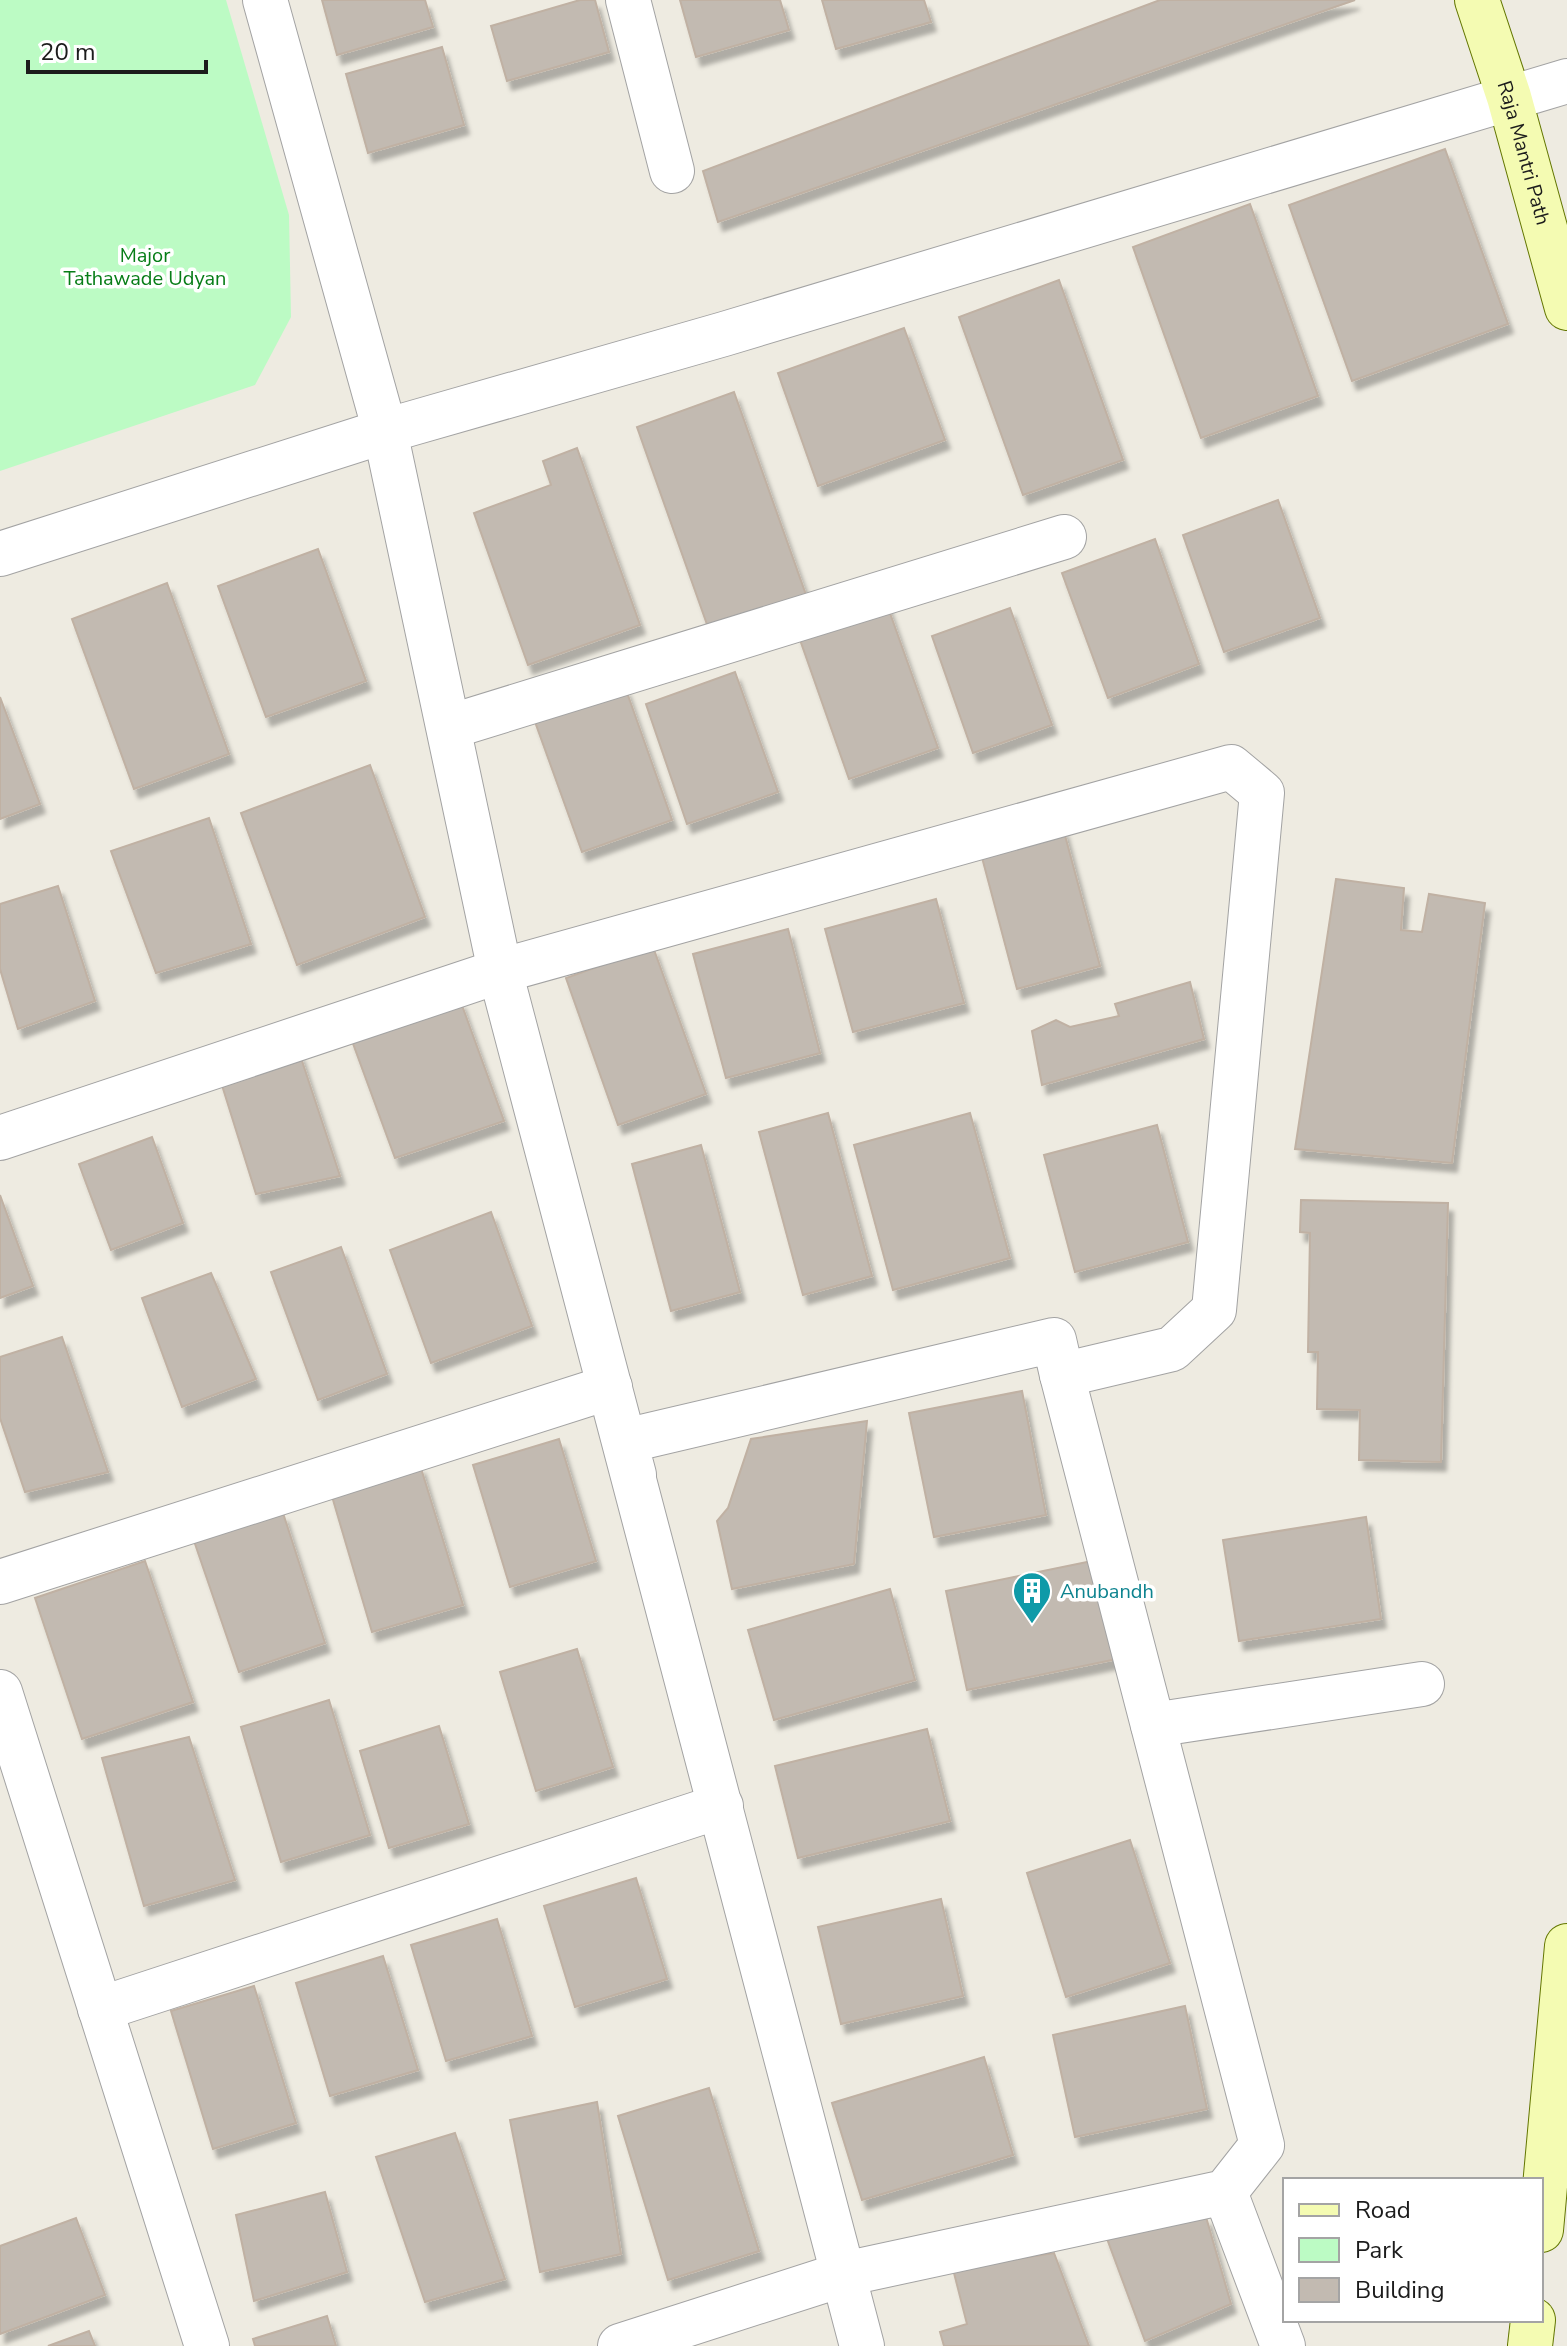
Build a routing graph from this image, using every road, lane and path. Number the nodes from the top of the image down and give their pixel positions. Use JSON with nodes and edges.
{"nodes":[{"id":1,"x":265,"y":0,"type":"edge"},
{"id":2,"x":628,"y":0,"type":"edge"},
{"id":3,"x":1477,"y":0,"type":"edge"},
{"id":4,"x":1567,"y":81,"type":"edge"},
{"id":5,"x":1509,"y":97,"type":"junction"},
{"id":6,"x":672,"y":171,"type":"dead end"},
{"id":7,"x":1567,"y":308,"type":"edge"},
{"id":8,"x":385,"y":431,"type":"junction"},
{"id":9,"x":1064,"y":537,"type":"dead end"},
{"id":10,"x":0,"y":554,"type":"edge"},
{"id":11,"x":449,"y":727,"type":"junction"},
{"id":12,"x":500,"y":971,"type":"junction"},
{"id":13,"x":0,"y":1138,"type":"edge"},
{"id":14,"x":1062,"y":1375,"type":"junction"},
{"id":15,"x":610,"y":1387,"type":"junction"},
{"id":16,"x":634,"y":1475,"type":"junction"},
{"id":17,"x":0,"y":1582,"type":"edge"},
{"id":18,"x":1422,"y":1684,"type":"dead end"},
{"id":19,"x":0,"y":1692,"type":"edge"},
{"id":20,"x":1153,"y":1725,"type":"junction"},
{"id":21,"x":721,"y":1806,"type":"junction"},
{"id":22,"x":1567,"y":1946,"type":"edge"},
{"id":23,"x":100,"y":2009,"type":"junction"},
{"id":24,"x":1225,"y":2192,"type":"junction"},
{"id":25,"x":1543,"y":2208,"type":"edge"},
{"id":26,"x":844,"y":2274,"type":"junction"},
{"id":27,"x":1533,"y":2322,"type":"edge"},
{"id":28,"x":207,"y":2346,"type":"edge"},
{"id":29,"x":620,"y":2346,"type":"edge"},
{"id":30,"x":862,"y":2346,"type":"edge"},
{"id":31,"x":1283,"y":2346,"type":"edge"},
{"id":32,"x":1530,"y":2346,"type":"edge"}],
"edges":[{"from":1,"to":8,"type":"street"},
{"from":2,"to":6,"type":"street"},
{"from":3,"to":5,"type":"main road","name":"Raja Mantri Path"},
{"from":4,"to":5,"type":"street"},
{"from":5,"to":7,"type":"main road","name":"Raja Mantri Path"},
{"from":5,"to":8,"type":"street"},
{"from":8,"to":10,"type":"street"},
{"from":8,"to":11,"type":"street"},
{"from":9,"to":11,"type":"street"},
{"from":11,"to":12,"type":"street"},
{"from":12,"to":13,"type":"street"},
{"from":12,"to":14,"type":"street"},
{"from":12,"to":15,"type":"street"},
{"from":14,"to":16,"type":"street"},
{"from":14,"to":20,"type":"street"},
{"from":15,"to":16,"type":"street"},
{"from":15,"to":17,"type":"street"},
{"from":16,"to":21,"type":"street"},
{"from":18,"to":20,"type":"street"},
{"from":19,"to":23,"type":"street"},
{"from":20,"to":24,"type":"street"},
{"from":21,"to":23,"type":"street"},
{"from":21,"to":26,"type":"street"},
{"from":22,"to":25,"type":"main road"},
{"from":23,"to":28,"type":"street"},
{"from":24,"to":26,"type":"street"},
{"from":24,"to":31,"type":"street"},
{"from":26,"to":29,"type":"street"},
{"from":26,"to":30,"type":"street"},
{"from":27,"to":32,"type":"main road"}]}
